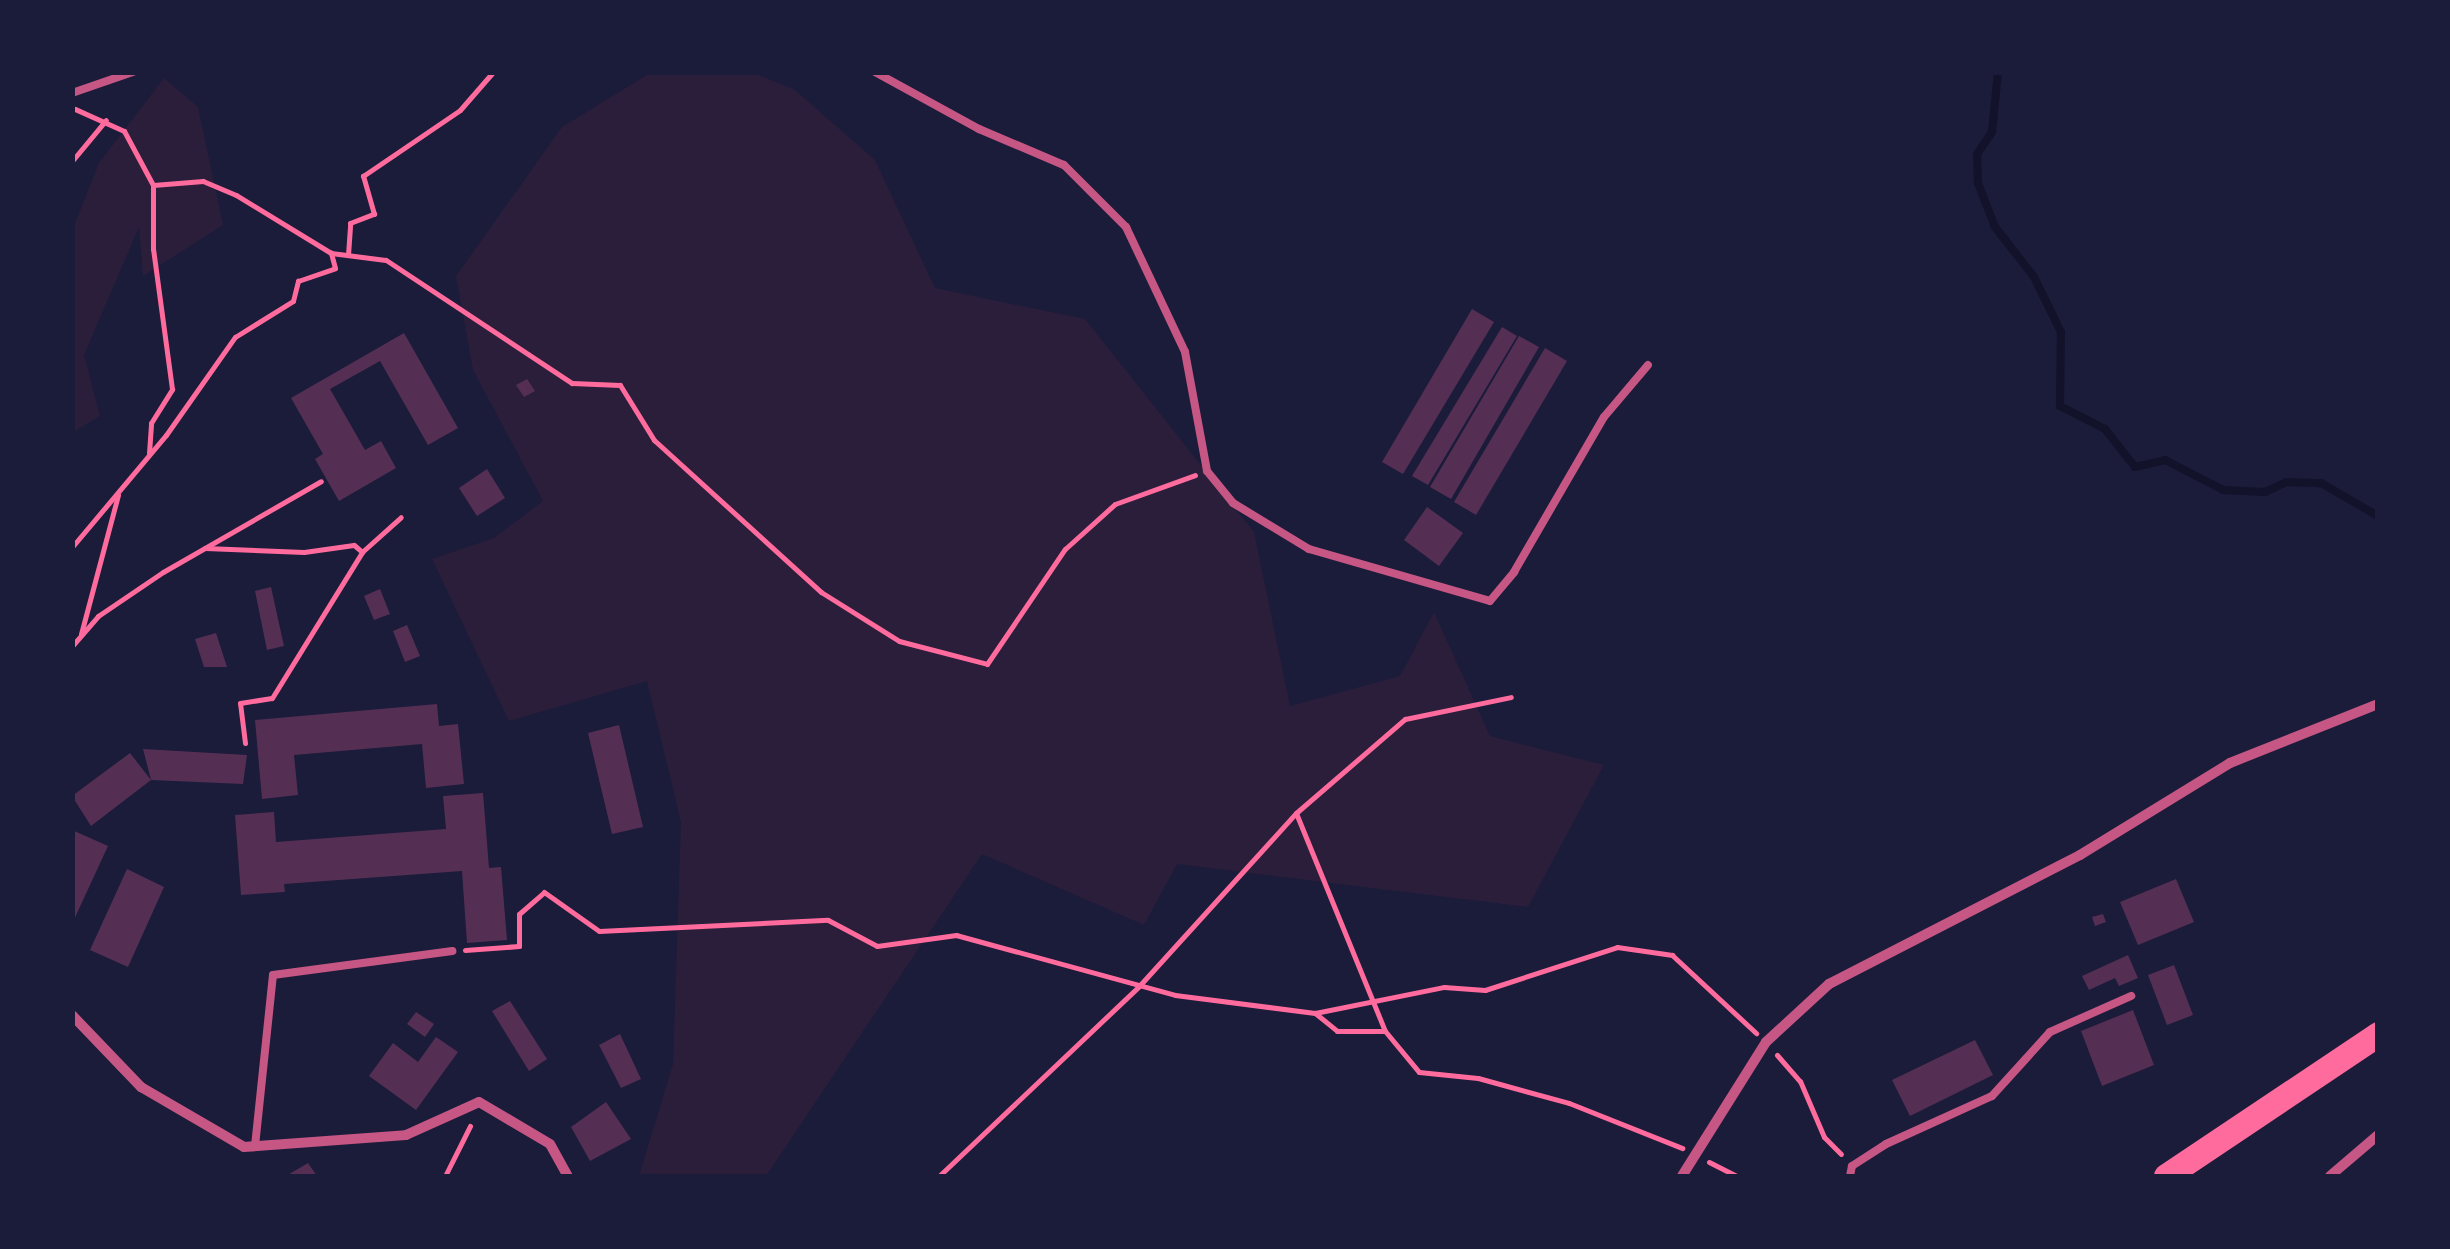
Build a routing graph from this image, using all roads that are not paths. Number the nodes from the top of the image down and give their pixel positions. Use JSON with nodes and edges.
{"nodes":[{"id":1,"x":133,"y":72,"type":"edge"},
{"id":2,"x":875,"y":72,"type":"edge"},
{"id":3,"x":72,"y":93,"type":"edge"},
{"id":4,"x":1648,"y":365,"type":"dead end"},
{"id":5,"x":2378,"y":704,"type":"edge"},
{"id":6,"x":452,"y":952,"type":"road end"},
{"id":7,"x":2131,"y":996,"type":"dead end"},
{"id":8,"x":72,"y":1015,"type":"edge"},
{"id":9,"x":2378,"y":1034,"type":"edge"},
{"id":10,"x":2378,"y":1135,"type":"edge"},
{"id":11,"x":255,"y":1146,"type":"junction"},
{"id":12,"x":568,"y":1176,"type":"edge"},
{"id":13,"x":1682,"y":1176,"type":"edge"},
{"id":14,"x":1850,"y":1176,"type":"edge"},
{"id":15,"x":2166,"y":1176,"type":"edge"},
{"id":16,"x":2330,"y":1176,"type":"edge"}],
"edges":[{"from":1,"to":3,"type":"lane"},
{"from":2,"to":4,"type":"lane"},
{"from":5,"to":13,"type":"street"},
{"from":6,"to":11,"type":"lane"},
{"from":7,"to":14,"type":"lane"},
{"from":8,"to":11,"type":"street"},
{"from":9,"to":15,"type":"main road"},
{"from":10,"to":16,"type":"street"},
{"from":11,"to":12,"type":"street"}]}
